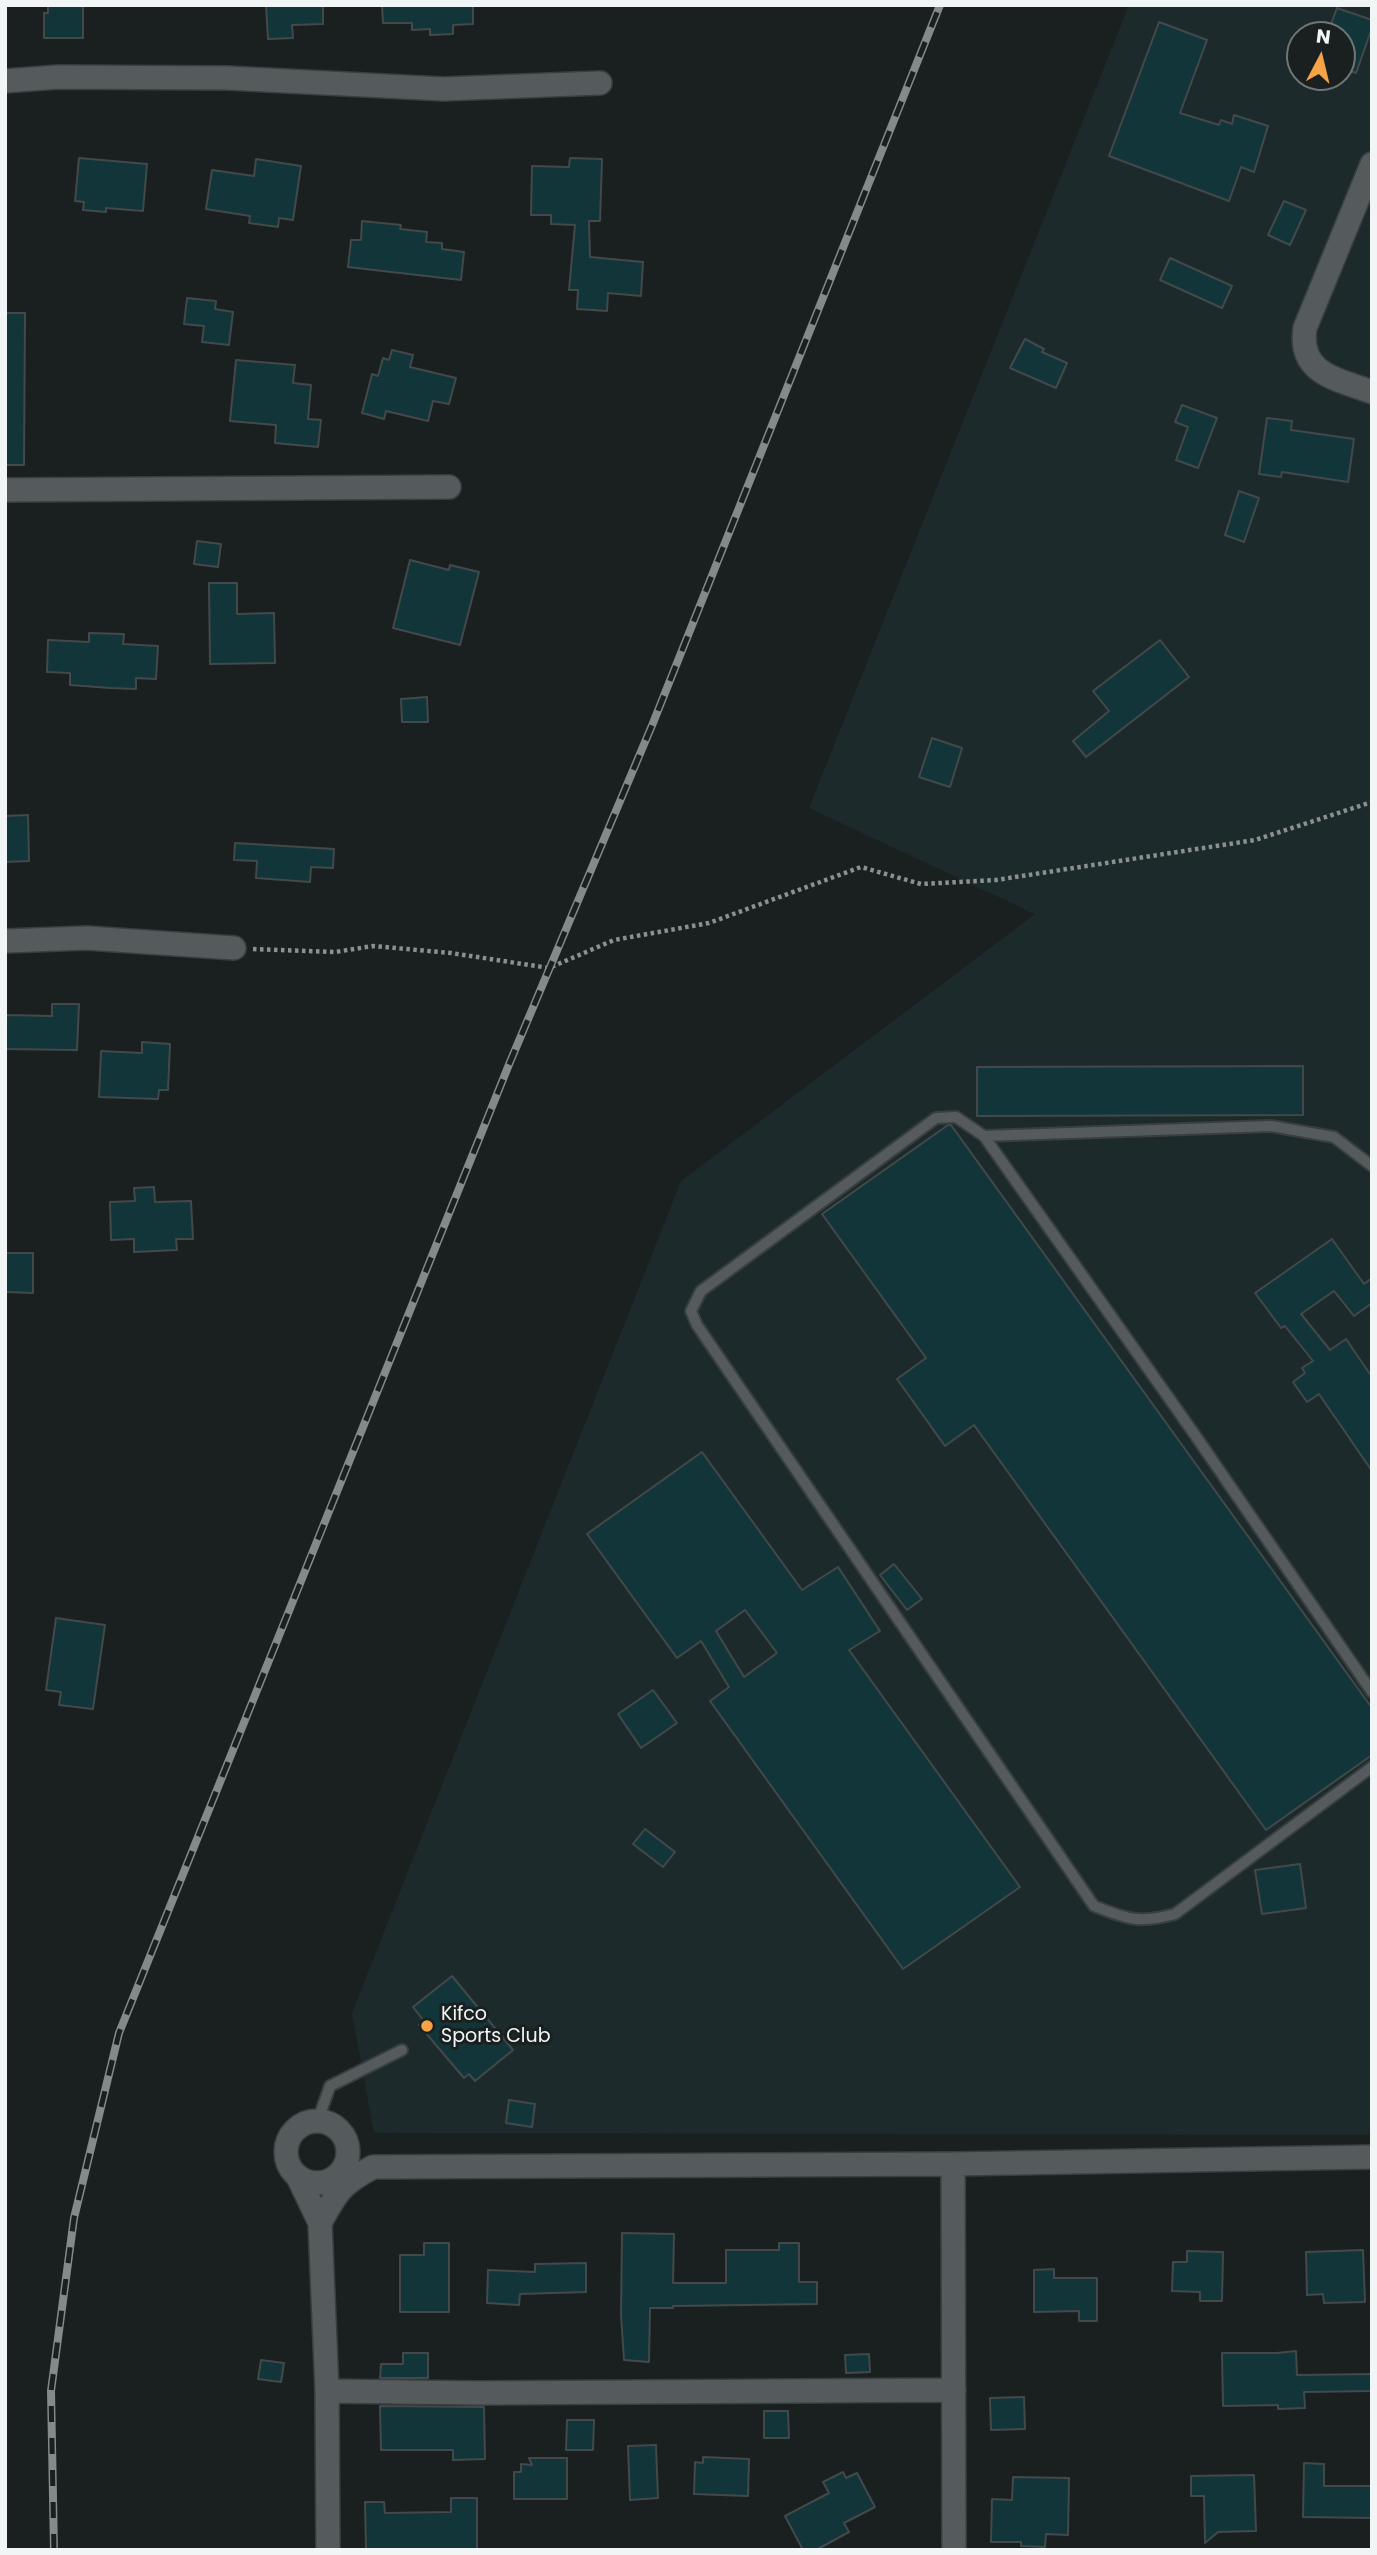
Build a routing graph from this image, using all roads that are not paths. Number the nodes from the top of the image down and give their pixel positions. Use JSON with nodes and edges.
{"nodes":[{"id":1,"x":5,"y":81,"type":"edge"},
{"id":2,"x":600,"y":83,"type":"dead end"},
{"id":3,"x":1372,"y":164,"type":"edge"},
{"id":4,"x":1372,"y":392,"type":"edge"},
{"id":5,"x":449,"y":487,"type":"dead end"},
{"id":6,"x":5,"y":490,"type":"edge"},
{"id":7,"x":5,"y":941,"type":"edge"},
{"id":8,"x":234,"y":948,"type":"road end"},
{"id":9,"x":984,"y":1136,"type":"junction"},
{"id":10,"x":1372,"y":1166,"type":"edge"},
{"id":11,"x":1372,"y":1692,"type":"edge"},
{"id":12,"x":1372,"y":1767,"type":"edge"},
{"id":13,"x":402,"y":2050,"type":"dead end"},
{"id":14,"x":318,"y":2120,"type":"junction"},
{"id":15,"x":346,"y":2153,"type":"junction"},
{"id":16,"x":1372,"y":2157,"type":"edge"},
{"id":17,"x":953,"y":2164,"type":"junction"},
{"id":18,"x":373,"y":2167,"type":"junction"},
{"id":19,"x":298,"y":2177,"type":"junction"},
{"id":20,"x":334,"y":2199,"type":"junction"},
{"id":21,"x":320,"y":2223,"type":"junction"},
{"id":22,"x":954,"y":2390,"type":"junction"},
{"id":23,"x":327,"y":2392,"type":"junction"},
{"id":24,"x":328,"y":2550,"type":"edge"},
{"id":25,"x":954,"y":2550,"type":"edge"}],
"edges":[{"from":1,"to":2,"type":"street"},
{"from":3,"to":4,"type":"street"},
{"from":5,"to":6,"type":"street"},
{"from":7,"to":8,"type":"street"},
{"from":9,"to":10,"type":"lane"},
{"from":9,"to":11,"type":"lane"},
{"from":9,"to":12,"type":"lane"},
{"from":13,"to":14,"type":"lane"},
{"from":14,"to":15,"type":"street"},
{"from":14,"to":19,"type":"street"},
{"from":15,"to":18,"type":"street"},
{"from":15,"to":19,"type":"street"},
{"from":15,"to":20,"type":"street"},
{"from":16,"to":17,"type":"street"},
{"from":17,"to":18,"type":"street"},
{"from":17,"to":22,"type":"street"},
{"from":18,"to":20,"type":"street"},
{"from":19,"to":21,"type":"street"},
{"from":20,"to":21,"type":"street"},
{"from":21,"to":23,"type":"street"},
{"from":22,"to":23,"type":"street"},
{"from":22,"to":25,"type":"street"},
{"from":23,"to":24,"type":"street"}]}
